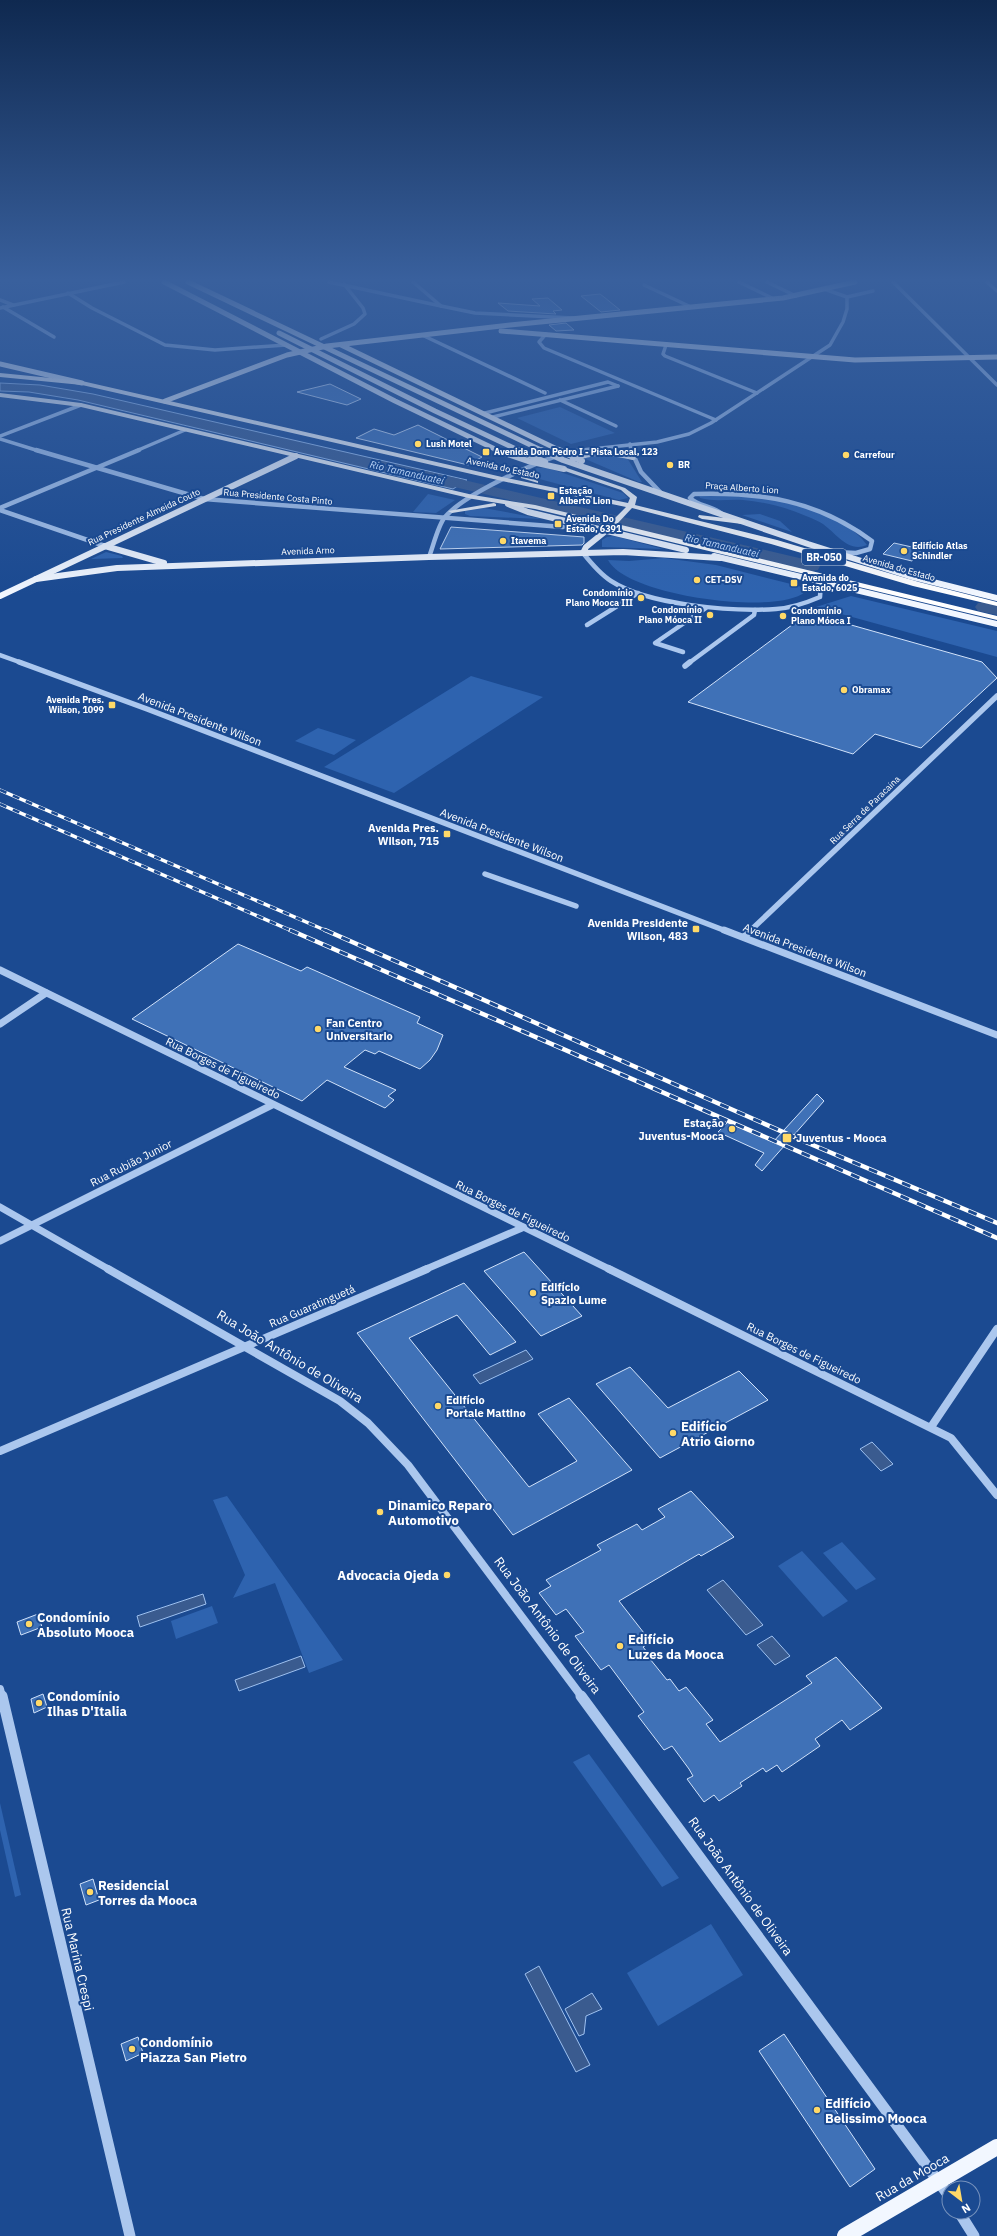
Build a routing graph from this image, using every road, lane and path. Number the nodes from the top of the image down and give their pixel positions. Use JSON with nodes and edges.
{"nodes":[{"id":1,"x":97,"y":386,"type":"edge"},
{"id":2,"x":205,"y":386,"type":"edge"},
{"id":3,"x":365,"y":386,"type":"edge"},
{"id":4,"x":385,"y":386,"type":"edge"},
{"id":5,"x":410,"y":386,"type":"edge"},
{"id":6,"x":430,"y":386,"type":"edge"},
{"id":7,"x":531,"y":386,"type":"edge"},
{"id":8,"x":591,"y":386,"type":"edge"},
{"id":9,"x":617,"y":386,"type":"edge"},
{"id":10,"x":636,"y":386,"type":"edge"},
{"id":11,"x":740,"y":386,"type":"edge"},
{"id":12,"x":767,"y":386,"type":"edge"},
{"id":13,"x":436,"y":389,"type":"junction"},
{"id":14,"x":545,"y":393,"type":"dead end"},
{"id":15,"x":566,"y":393,"type":"junction"},
{"id":16,"x":757,"y":393,"type":"junction"},
{"id":17,"x":0,"y":395,"type":"edge"},
{"id":18,"x":575,"y":397,"type":"junction"},
{"id":19,"x":541,"y":399,"type":"junction"},
{"id":20,"x":392,"y":400,"type":"junction"},
{"id":21,"x":560,"y":400,"type":"junction"},
{"id":22,"x":165,"y":401,"type":"junction"},
{"id":23,"x":442,"y":402,"type":"junction"},
{"id":24,"x":550,"y":403,"type":"junction"},
{"id":25,"x":420,"y":404,"type":"junction"},
{"id":26,"x":81,"y":405,"type":"junction"},
{"id":27,"x":435,"y":411,"type":"junction"},
{"id":28,"x":485,"y":413,"type":"junction"},
{"id":29,"x":471,"y":417,"type":"junction"},
{"id":30,"x":493,"y":417,"type":"junction"},
{"id":31,"x":480,"y":420,"type":"junction"},
{"id":32,"x":716,"y":420,"type":"junction"},
{"id":33,"x":616,"y":426,"type":"dead end"},
{"id":34,"x":185,"y":430,"type":"junction"},
{"id":35,"x":486,"y":435,"type":"junction"},
{"id":36,"x":0,"y":436,"type":"edge"},
{"id":37,"x":0,"y":439,"type":"edge"},
{"id":38,"x":630,"y":444,"type":"junction"},
{"id":39,"x":566,"y":452,"type":"junction"},
{"id":40,"x":632,"y":455,"type":"junction"},
{"id":41,"x":296,"y":456,"type":"junction"},
{"id":42,"x":555,"y":456,"type":"junction"},
{"id":43,"x":572,"y":460,"type":"junction"},
{"id":44,"x":544,"y":461,"type":"junction"},
{"id":45,"x":535,"y":464,"type":"junction"},
{"id":46,"x":95,"y":467,"type":"junction"},
{"id":47,"x":525,"y":469,"type":"junction"},
{"id":48,"x":564,"y":469,"type":"junction"},
{"id":49,"x":500,"y":480,"type":"junction"},
{"id":50,"x":564,"y":491,"type":"junction"},
{"id":51,"x":663,"y":495,"type":"junction"},
{"id":52,"x":475,"y":496,"type":"junction"},
{"id":53,"x":204,"y":499,"type":"junction"},
{"id":54,"x":507,"y":504,"type":"junction"},
{"id":55,"x":631,"y":506,"type":"junction"},
{"id":56,"x":0,"y":509,"type":"edge"},
{"id":57,"x":452,"y":511,"type":"junction"},
{"id":58,"x":651,"y":511,"type":"junction"},
{"id":59,"x":722,"y":514,"type":"junction"},
{"id":60,"x":444,"y":518,"type":"junction"},
{"id":61,"x":742,"y":522,"type":"junction"},
{"id":62,"x":563,"y":527,"type":"dead end"},
{"id":63,"x":610,"y":528,"type":"junction"},
{"id":64,"x":105,"y":546,"type":"junction"},
{"id":65,"x":130,"y":552,"type":"junction"},
{"id":66,"x":834,"y":552,"type":"junction"},
{"id":67,"x":583,"y":553,"type":"junction"},
{"id":68,"x":429,"y":556,"type":"junction"},
{"id":69,"x":720,"y":558,"type":"junction"},
{"id":70,"x":172,"y":565,"type":"junction"},
{"id":71,"x":117,"y":568,"type":"junction"},
{"id":72,"x":36,"y":579,"type":"junction"},
{"id":73,"x":821,"y":582,"type":"junction"},
{"id":74,"x":638,"y":593,"type":"junction"},
{"id":75,"x":0,"y":596,"type":"edge"},
{"id":76,"x":997,"y":598,"type":"edge"},
{"id":77,"x":997,"y":604,"type":"edge"},
{"id":78,"x":706,"y":608,"type":"junction"},
{"id":79,"x":755,"y":610,"type":"junction"},
{"id":80,"x":997,"y":618,"type":"edge"},
{"id":81,"x":997,"y":624,"type":"edge"},
{"id":82,"x":587,"y":625,"type":"dead end"},
{"id":83,"x":683,"y":652,"type":"dead end"},
{"id":84,"x":0,"y":655,"type":"edge"},
{"id":85,"x":685,"y":666,"type":"dead end"},
{"id":86,"x":997,"y":696,"type":"edge"},
{"id":87,"x":485,"y":874,"type":"dead end"},
{"id":88,"x":576,"y":906,"type":"dead end"},
{"id":89,"x":744,"y":937,"type":"junction"},
{"id":90,"x":0,"y":970,"type":"edge"},
{"id":91,"x":46,"y":994,"type":"junction"},
{"id":92,"x":0,"y":1024,"type":"edge"},
{"id":93,"x":997,"y":1035,"type":"edge"},
{"id":94,"x":272,"y":1104,"type":"junction"},
{"id":95,"x":0,"y":1207,"type":"edge"},
{"id":96,"x":32,"y":1225,"type":"junction"},
{"id":97,"x":522,"y":1228,"type":"junction"},
{"id":98,"x":0,"y":1241,"type":"edge"},
{"id":99,"x":997,"y":1329,"type":"edge"},
{"id":100,"x":245,"y":1346,"type":"junction"},
{"id":101,"x":931,"y":1427,"type":"junction"},
{"id":102,"x":0,"y":1451,"type":"edge"},
{"id":103,"x":997,"y":1496,"type":"edge"},
{"id":104,"x":0,"y":1689,"type":"edge"},
{"id":105,"x":997,"y":2147,"type":"edge"},
{"id":106,"x":939,"y":2181,"type":"junction"},
{"id":107,"x":941,"y":2184,"type":"edge"},
{"id":108,"x":964,"y":2220,"type":"edge"},
{"id":109,"x":130,"y":2236,"type":"edge"},
{"id":110,"x":845,"y":2236,"type":"edge"},
{"id":111,"x":974,"y":2236,"type":"edge"}],
"edges":[{"from":1,"to":22,"type":"highway","name":"Avenida do Estado","number":"BR-050"},
{"from":2,"to":22,"type":"main road"},
{"from":3,"to":20,"type":"main road"},
{"from":4,"to":25,"type":"main road"},
{"from":5,"to":23,"type":"main road"},
{"from":6,"to":13,"type":"main road"},
{"from":7,"to":14,"type":"street"},
{"from":8,"to":15,"type":"street"},
{"from":9,"to":18,"type":"street"},
{"from":10,"to":32,"type":"street"},
{"from":11,"to":16,"type":"street"},
{"from":12,"to":16,"type":"street"},
{"from":13,"to":23,"type":"main road"},
{"from":13,"to":28,"type":"main road"},
{"from":15,"to":18,"type":"street"},
{"from":15,"to":19,"type":"street"},
{"from":16,"to":32,"type":"street"},
{"from":17,"to":26,"type":"highway","number":"BR-050"},
{"from":18,"to":21,"type":"street"},
{"from":19,"to":24,"type":"street"},
{"from":19,"to":28,"type":"street"},
{"from":20,"to":25,"type":"main road"},
{"from":20,"to":45,"type":"main road"},
{"from":21,"to":24,"type":"street"},
{"from":21,"to":33,"type":"street"},
{"from":22,"to":49,"type":"highway","name":"Avenida do Estado","number":"BR-050"},
{"from":23,"to":29,"type":"main road"},
{"from":24,"to":30,"type":"street"},
{"from":25,"to":27,"type":"main road"},
{"from":26,"to":34,"type":"highway","number":"BR-050"},
{"from":26,"to":36,"type":"street"},
{"from":27,"to":29,"type":"main road"},
{"from":27,"to":35,"type":"main road"},
{"from":28,"to":29,"type":"main road"},
{"from":28,"to":30,"type":"main road"},
{"from":29,"to":31,"type":"main road"},
{"from":30,"to":31,"type":"main road"},
{"from":30,"to":39,"type":"main road"},
{"from":31,"to":35,"type":"main road"},
{"from":31,"to":42,"type":"main road"},
{"from":32,"to":38,"type":"street"},
{"from":34,"to":41,"type":"highway","number":"BR-050"},
{"from":34,"to":46,"type":"street"},
{"from":35,"to":44,"type":"main road"},
{"from":37,"to":46,"type":"street","name":"Rua Presidente Costa Pinto"},
{"from":38,"to":39,"type":"street"},
{"from":38,"to":40,"type":"street"},
{"from":39,"to":42,"type":"street"},
{"from":39,"to":43,"type":"main road"},
{"from":40,"to":43,"type":"main road"},
{"from":40,"to":51,"type":"street"},
{"from":41,"to":52,"type":"highway","number":"BR-050"},
{"from":41,"to":53,"type":"main road","name":"Rua Presidente Almeida Couto"},
{"from":42,"to":43,"type":"main road"},
{"from":42,"to":44,"type":"street"},
{"from":43,"to":48,"type":"main road"},
{"from":43,"to":51,"type":"main road","name":"Praça Alberto Lion"},
{"from":44,"to":45,"type":"street"},
{"from":44,"to":48,"type":"main road"},
{"from":45,"to":47,"type":"street"},
{"from":45,"to":48,"type":"main road"},
{"from":46,"to":53,"type":"street","name":"Rua Presidente Costa Pinto"},
{"from":46,"to":56,"type":"street"},
{"from":47,"to":49,"type":"street"},
{"from":47,"to":50,"type":"highway"},
{"from":48,"to":55,"type":"highway"},
{"from":49,"to":50,"type":"highway","name":"Avenida do Estado","number":"BR-050"},
{"from":49,"to":52,"type":"street"},
{"from":50,"to":55,"type":"highway","name":"Avenida do Estado","number":"BR-050"},
{"from":51,"to":59,"type":"main road","name":"Praça Alberto Lion"},
{"from":52,"to":54,"type":"highway","number":"BR-050"},
{"from":52,"to":57,"type":"street"},
{"from":53,"to":60,"type":"street","name":"Rua Presidente Costa Pinto"},
{"from":53,"to":64,"type":"main road","name":"Rua Presidente Almeida Couto"},
{"from":54,"to":57,"type":"highway"},
{"from":54,"to":63,"type":"highway","number":"BR-050"},
{"from":55,"to":58,"type":"highway","name":"Avenida do Estado","number":"BR-050"},
{"from":55,"to":63,"type":"highway"},
{"from":56,"to":64,"type":"street"},
{"from":57,"to":60,"type":"street"},
{"from":58,"to":61,"type":"highway"},
{"from":58,"to":77,"type":"highway","name":"Avenida do Estado","number":"BR-050"},
{"from":59,"to":61,"type":"main road","name":"Praça Alberto Lion"},
{"from":59,"to":66,"type":"street","name":"Praça Alberto Lion"},
{"from":60,"to":62,"type":"street","name":"Rua Presidente Costa Pinto"},
{"from":60,"to":68,"type":"street"},
{"from":61,"to":66,"type":"main road","name":"Avenida do Estado"},
{"from":63,"to":67,"type":"main road"},
{"from":63,"to":69,"type":"main road"},
{"from":63,"to":80,"type":"highway","number":"BR-050"},
{"from":64,"to":65,"type":"main road"},
{"from":64,"to":72,"type":"main road","name":"Rua Presidente Almeida Couto"},
{"from":65,"to":70,"type":"main road"},
{"from":65,"to":71,"type":"main road"},
{"from":66,"to":76,"type":"main road","name":"Avenida do Estado"},
{"from":67,"to":68,"type":"main road","name":"Avenida Arno"},
{"from":67,"to":69,"type":"main road"},
{"from":67,"to":74,"type":"street"},
{"from":68,"to":70,"type":"main road","name":"Avenida Arno"},
{"from":69,"to":73,"type":"main road"},
{"from":70,"to":71,"type":"main road","name":"Avenida Arno"},
{"from":71,"to":72,"type":"main road","name":"Avenida Arno"},
{"from":72,"to":75,"type":"main road","name":"Rua Presidente Almeida Couto"},
{"from":73,"to":79,"type":"street"},
{"from":73,"to":81,"type":"main road"},
{"from":74,"to":78,"type":"street"},
{"from":74,"to":82,"type":"street"},
{"from":78,"to":79,"type":"street"},
{"from":78,"to":83,"type":"street"},
{"from":79,"to":85,"type":"street"},
{"from":84,"to":89,"type":"street","name":"Avenida Presidente Wilson"},
{"from":86,"to":89,"type":"street","name":"Rua Serra de Paracaina"},
{"from":87,"to":88,"type":"street"},
{"from":89,"to":93,"type":"street","name":"Avenida Presidente Wilson"},
{"from":90,"to":91,"type":"street","name":"Rua Borges de Figueiredo"},
{"from":91,"to":92,"type":"street"},
{"from":91,"to":94,"type":"street","name":"Rua Borges de Figueiredo"},
{"from":94,"to":96,"type":"street","name":"Rua Rubião Junior"},
{"from":94,"to":97,"type":"street","name":"Rua Borges de Figueiredo"},
{"from":95,"to":96,"type":"street","name":"Rua João Antônio de Oliveira"},
{"from":96,"to":98,"type":"street","name":"Rua Rubião Junior"},
{"from":96,"to":100,"type":"street","name":"Rua João Antônio de Oliveira"},
{"from":97,"to":100,"type":"street","name":"Rua Guaratinguetá"},
{"from":97,"to":101,"type":"street","name":"Rua Borges de Figueiredo"},
{"from":99,"to":101,"type":"street"},
{"from":100,"to":102,"type":"street","name":"Rua Guaratinguetá"},
{"from":100,"to":106,"type":"street","name":"Rua João Antônio de Oliveira"},
{"from":101,"to":103,"type":"street","name":"Rua Borges de Figueiredo"},
{"from":104,"to":109,"type":"street","name":"Rua Marina Crespi"},
{"from":105,"to":106,"type":"main road","name":"Rua da Mooca"},
{"from":106,"to":107,"type":"street","name":"Rua João Antônio de Oliveira"},
{"from":106,"to":110,"type":"main road","name":"Rua da Mooca"},
{"from":108,"to":111,"type":"street"}]}
